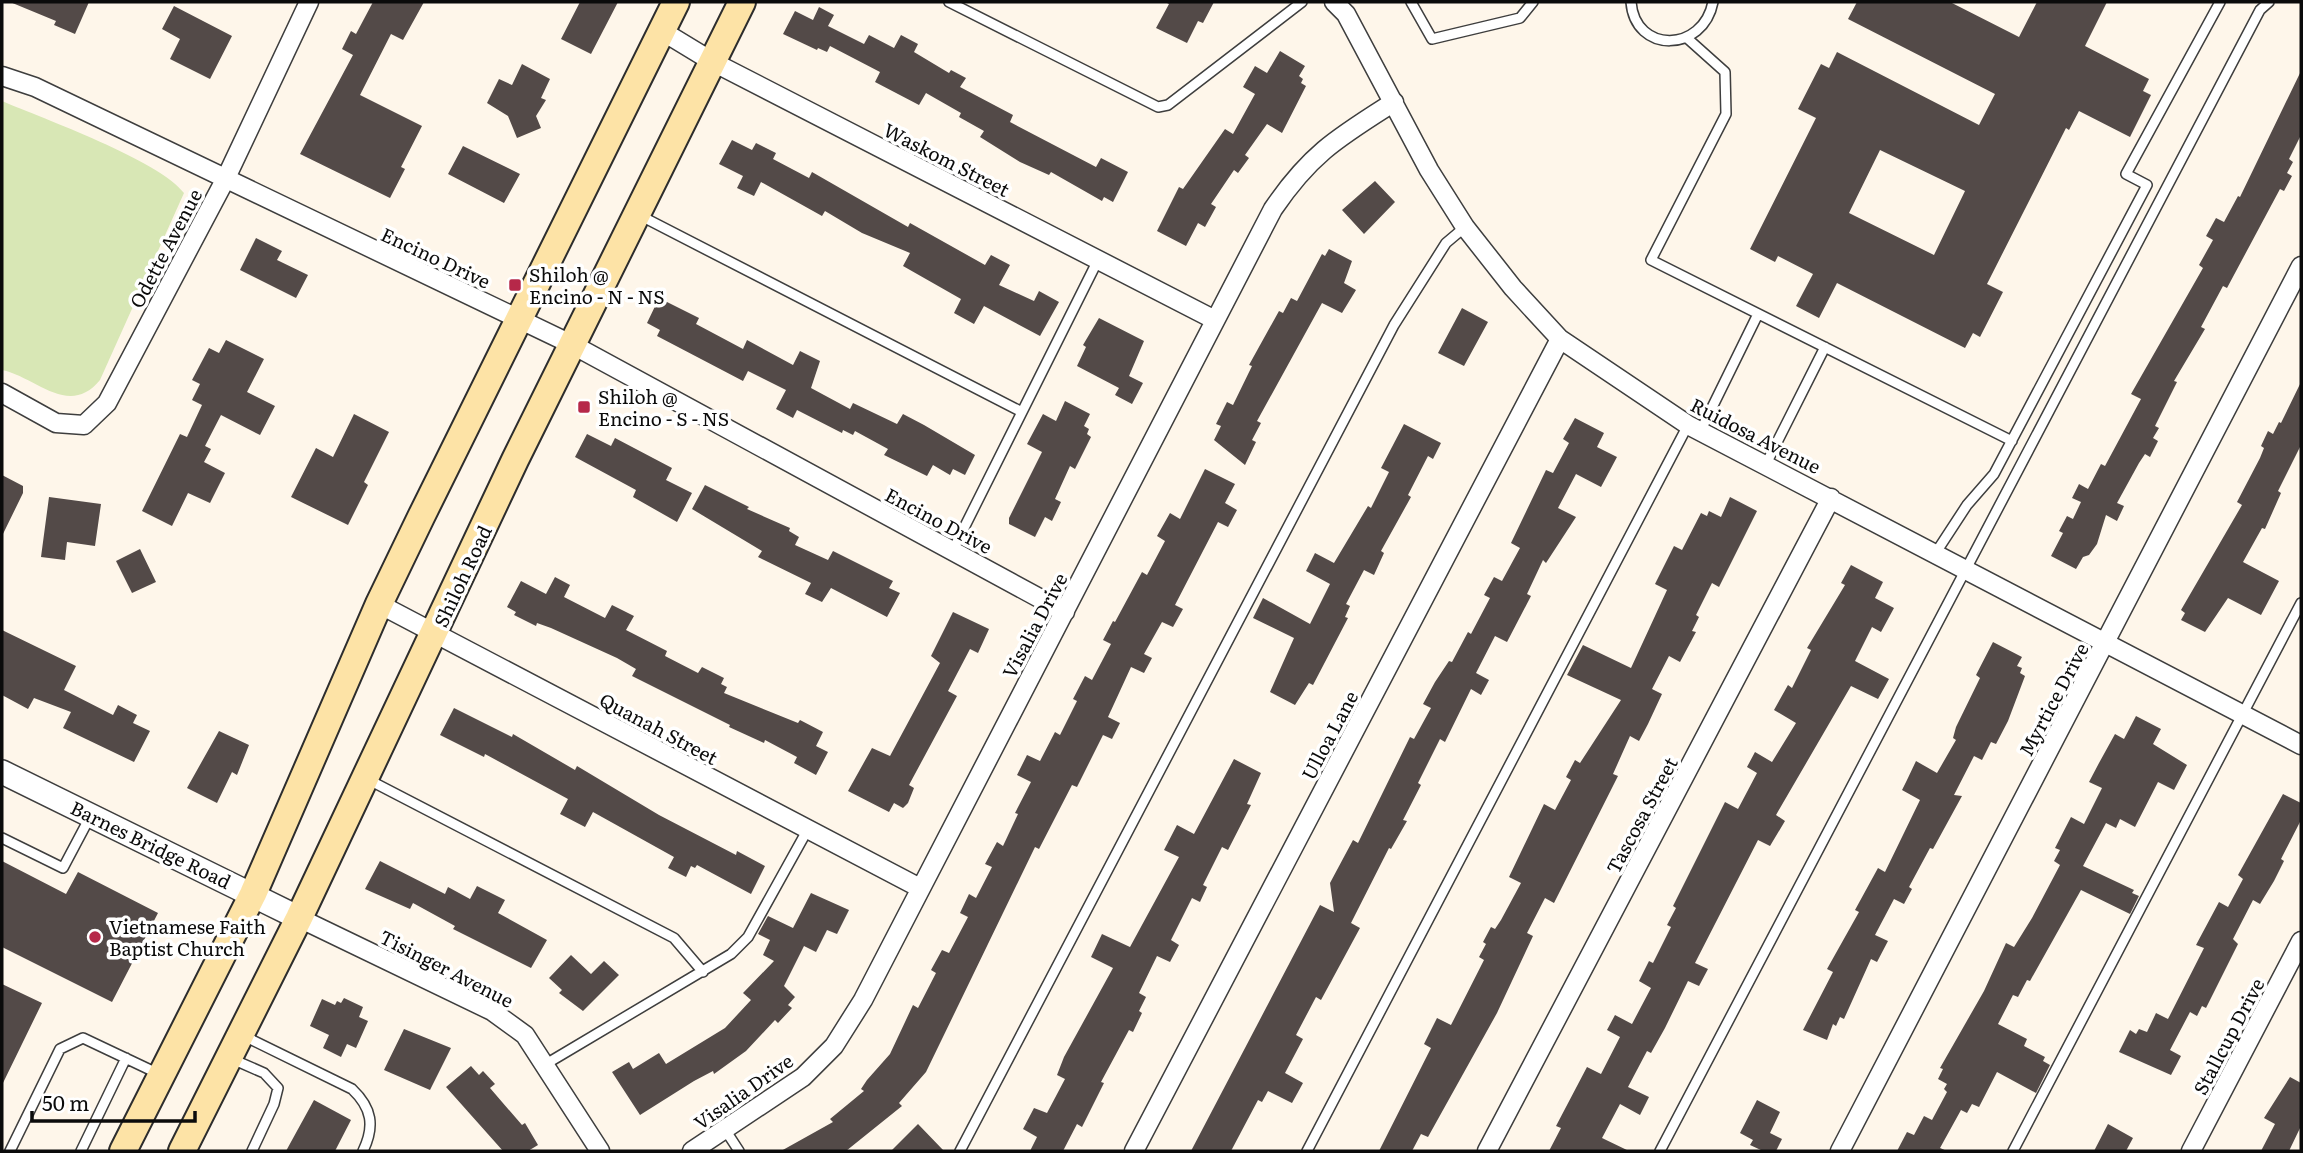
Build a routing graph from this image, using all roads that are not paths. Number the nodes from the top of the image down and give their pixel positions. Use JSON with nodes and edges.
{"nodes":[{"id":1,"x":309,"y":2,"type":"edge"},
{"id":2,"x":676,"y":2,"type":"edge"},
{"id":3,"x":742,"y":2,"type":"edge"},
{"id":4,"x":949,"y":2,"type":"edge"},
{"id":5,"x":1303,"y":2,"type":"edge"},
{"id":6,"x":1334,"y":2,"type":"edge"},
{"id":7,"x":1411,"y":2,"type":"edge"},
{"id":8,"x":1533,"y":2,"type":"edge"},
{"id":9,"x":1631,"y":2,"type":"edge"},
{"id":10,"x":1713,"y":2,"type":"edge"},
{"id":11,"x":2220,"y":2,"type":"edge"},
{"id":12,"x":2269,"y":2,"type":"edge"},
{"id":13,"x":662,"y":31,"type":"junction"},
{"id":14,"x":1686,"y":38,"type":"junction"},
{"id":15,"x":713,"y":62,"type":"junction"},
{"id":16,"x":2,"y":76,"type":"edge"},
{"id":17,"x":1394,"y":102,"type":"junction"},
{"id":18,"x":225,"y":180,"type":"junction"},
{"id":19,"x":637,"y":215,"type":"junction"},
{"id":20,"x":1465,"y":227,"type":"junction"},
{"id":21,"x":1098,"y":260,"type":"junction"},
{"id":22,"x":2301,"y":266,"type":"edge"},
{"id":23,"x":1758,"y":314,"type":"junction"},
{"id":24,"x":1215,"y":320,"type":"junction"},
{"id":25,"x":521,"y":321,"type":"junction"},
{"id":26,"x":1560,"y":339,"type":"junction"},
{"id":27,"x":573,"y":345,"type":"junction"},
{"id":28,"x":1825,"y":347,"type":"junction"},
{"id":29,"x":2,"y":393,"type":"edge"},
{"id":30,"x":1022,"y":412,"type":"junction"},
{"id":31,"x":1695,"y":428,"type":"junction"},
{"id":32,"x":2012,"y":441,"type":"junction"},
{"id":33,"x":1766,"y":464,"type":"junction"},
{"id":34,"x":1831,"y":498,"type":"junction"},
{"id":35,"x":952,"y":552,"type":"junction"},
{"id":36,"x":1935,"y":554,"type":"junction"},
{"id":37,"x":1967,"y":570,"type":"junction"},
{"id":38,"x":2301,"y":603,"type":"edge"},
{"id":39,"x":379,"y":604,"type":"junction"},
{"id":40,"x":1065,"y":612,"type":"junction"},
{"id":41,"x":436,"y":634,"type":"junction"},
{"id":42,"x":2106,"y":642,"type":"junction"},
{"id":43,"x":2244,"y":715,"type":"junction"},
{"id":44,"x":2301,"y":745,"type":"edge"},
{"id":45,"x":2,"y":772,"type":"edge"},
{"id":46,"x":366,"y":778,"type":"junction"},
{"id":47,"x":91,"y":816,"type":"junction"},
{"id":48,"x":808,"y":829,"type":"junction"},
{"id":49,"x":2,"y":838,"type":"edge"},
{"id":50,"x":920,"y":888,"type":"junction"},
{"id":51,"x":253,"y":894,"type":"junction"},
{"id":52,"x":299,"y":918,"type":"junction"},
{"id":53,"x":2301,"y":941,"type":"edge"},
{"id":54,"x":703,"y":972,"type":"junction"},
{"id":55,"x":236,"y":1046,"type":"junction"},
{"id":56,"x":126,"y":1058,"type":"junction"},
{"id":57,"x":545,"y":1064,"type":"junction"},
{"id":58,"x":161,"y":1075,"type":"junction"},
{"id":59,"x":726,"y":1131,"type":"junction"},
{"id":60,"x":10,"y":1151,"type":"edge"},
{"id":61,"x":81,"y":1151,"type":"edge"},
{"id":62,"x":123,"y":1151,"type":"edge"},
{"id":63,"x":182,"y":1151,"type":"edge"},
{"id":64,"x":253,"y":1151,"type":"edge"},
{"id":65,"x":363,"y":1151,"type":"edge"},
{"id":66,"x":600,"y":1151,"type":"edge"},
{"id":67,"x":692,"y":1151,"type":"edge"},
{"id":68,"x":739,"y":1151,"type":"edge"},
{"id":69,"x":960,"y":1151,"type":"edge"},
{"id":70,"x":1134,"y":1151,"type":"edge"},
{"id":71,"x":1307,"y":1151,"type":"edge"},
{"id":72,"x":1487,"y":1151,"type":"edge"},
{"id":73,"x":1660,"y":1151,"type":"edge"},
{"id":74,"x":1840,"y":1151,"type":"edge"},
{"id":75,"x":2013,"y":1151,"type":"edge"},
{"id":76,"x":2191,"y":1151,"type":"edge"}],
"edges":[{"from":1,"to":18,"type":"street","name":"Odette Avenue"},
{"from":2,"to":13,"type":"main road"},
{"from":3,"to":15,"type":"main road","name":"Shiloh Road"},
{"from":4,"to":5,"type":"lane"},
{"from":6,"to":17,"type":"street","name":"Ruidosa Avenue"},
{"from":7,"to":8,"type":"lane"},
{"from":9,"to":14,"type":"lane"},
{"from":10,"to":14,"type":"lane"},
{"from":11,"to":32,"type":"lane"},
{"from":12,"to":37,"type":"lane"},
{"from":13,"to":15,"type":"street","name":"Waskom Street"},
{"from":13,"to":25,"type":"main road"},
{"from":14,"to":23,"type":"lane"},
{"from":15,"to":19,"type":"main road","name":"Shiloh Road"},
{"from":15,"to":21,"type":"street","name":"Waskom Street"},
{"from":16,"to":18,"type":"street","name":"Encino Drive"},
{"from":17,"to":20,"type":"street","name":"Ruidosa Avenue"},
{"from":17,"to":24,"type":"street","name":"Visalia Drive"},
{"from":18,"to":25,"type":"street","name":"Encino Drive"},
{"from":18,"to":29,"type":"street","name":"Odette Avenue"},
{"from":19,"to":27,"type":"main road","name":"Shiloh Road"},
{"from":19,"to":30,"type":"lane"},
{"from":20,"to":26,"type":"street","name":"Ruidosa Avenue"},
{"from":20,"to":69,"type":"lane"},
{"from":21,"to":24,"type":"street","name":"Waskom Street"},
{"from":21,"to":30,"type":"lane"},
{"from":22,"to":42,"type":"street","name":"Myrtice Drive"},
{"from":23,"to":28,"type":"lane"},
{"from":23,"to":31,"type":"lane"},
{"from":24,"to":40,"type":"street","name":"Visalia Drive"},
{"from":25,"to":27,"type":"street","name":"Encino Drive"},
{"from":25,"to":39,"type":"main road"},
{"from":26,"to":31,"type":"street","name":"Ruidosa Avenue"},
{"from":26,"to":70,"type":"street","name":"Ulloa Lane"},
{"from":27,"to":35,"type":"street","name":"Encino Drive"},
{"from":27,"to":41,"type":"main road","name":"Shiloh Road"},
{"from":28,"to":32,"type":"lane"},
{"from":28,"to":33,"type":"lane"},
{"from":30,"to":35,"type":"lane"},
{"from":31,"to":33,"type":"street","name":"Ruidosa Avenue"},
{"from":31,"to":71,"type":"lane"},
{"from":32,"to":36,"type":"lane"},
{"from":33,"to":34,"type":"street","name":"Ruidosa Avenue"},
{"from":34,"to":36,"type":"street","name":"Ruidosa Avenue"},
{"from":34,"to":72,"type":"street","name":"Tascosa Street"},
{"from":35,"to":40,"type":"street","name":"Encino Drive"},
{"from":36,"to":37,"type":"street","name":"Ruidosa Avenue"},
{"from":37,"to":42,"type":"street","name":"Ruidosa Avenue"},
{"from":37,"to":73,"type":"lane"},
{"from":38,"to":43,"type":"lane"},
{"from":39,"to":41,"type":"street","name":"Quanah Street"},
{"from":39,"to":51,"type":"main road"},
{"from":40,"to":50,"type":"street","name":"Visalia Drive"},
{"from":41,"to":46,"type":"main road","name":"Shiloh Road"},
{"from":41,"to":48,"type":"street","name":"Quanah Street"},
{"from":42,"to":43,"type":"street","name":"Ruidosa Avenue"},
{"from":42,"to":74,"type":"street","name":"Myrtice Drive"},
{"from":43,"to":44,"type":"street","name":"Ruidosa Avenue"},
{"from":43,"to":75,"type":"lane"},
{"from":45,"to":47,"type":"street","name":"Barnes Bridge Road"},
{"from":46,"to":52,"type":"main road","name":"Shiloh Road"},
{"from":46,"to":54,"type":"lane"},
{"from":47,"to":49,"type":"lane"},
{"from":47,"to":51,"type":"street","name":"Barnes Bridge Road"},
{"from":48,"to":50,"type":"street","name":"Quanah Street"},
{"from":48,"to":54,"type":"lane"},
{"from":50,"to":59,"type":"street","name":"Visalia Drive"},
{"from":51,"to":52,"type":"street","name":"Barnes Bridge Road"},
{"from":51,"to":58,"type":"main road"},
{"from":52,"to":55,"type":"main road","name":"Shiloh Road"},
{"from":52,"to":57,"type":"street","name":"Tisinger Avenue"},
{"from":53,"to":76,"type":"street","name":"Stallcup Drive"},
{"from":54,"to":57,"type":"lane"},
{"from":55,"to":63,"type":"main road","name":"Shiloh Road"},
{"from":55,"to":64,"type":"lane"},
{"from":55,"to":65,"type":"lane"},
{"from":56,"to":58,"type":"lane"},
{"from":56,"to":60,"type":"lane"},
{"from":56,"to":61,"type":"lane"},
{"from":57,"to":66,"type":"street","name":"Tisinger Avenue"},
{"from":58,"to":62,"type":"main road"},
{"from":59,"to":67,"type":"street","name":"Visalia Drive"},
{"from":59,"to":68,"type":"lane"}]}
